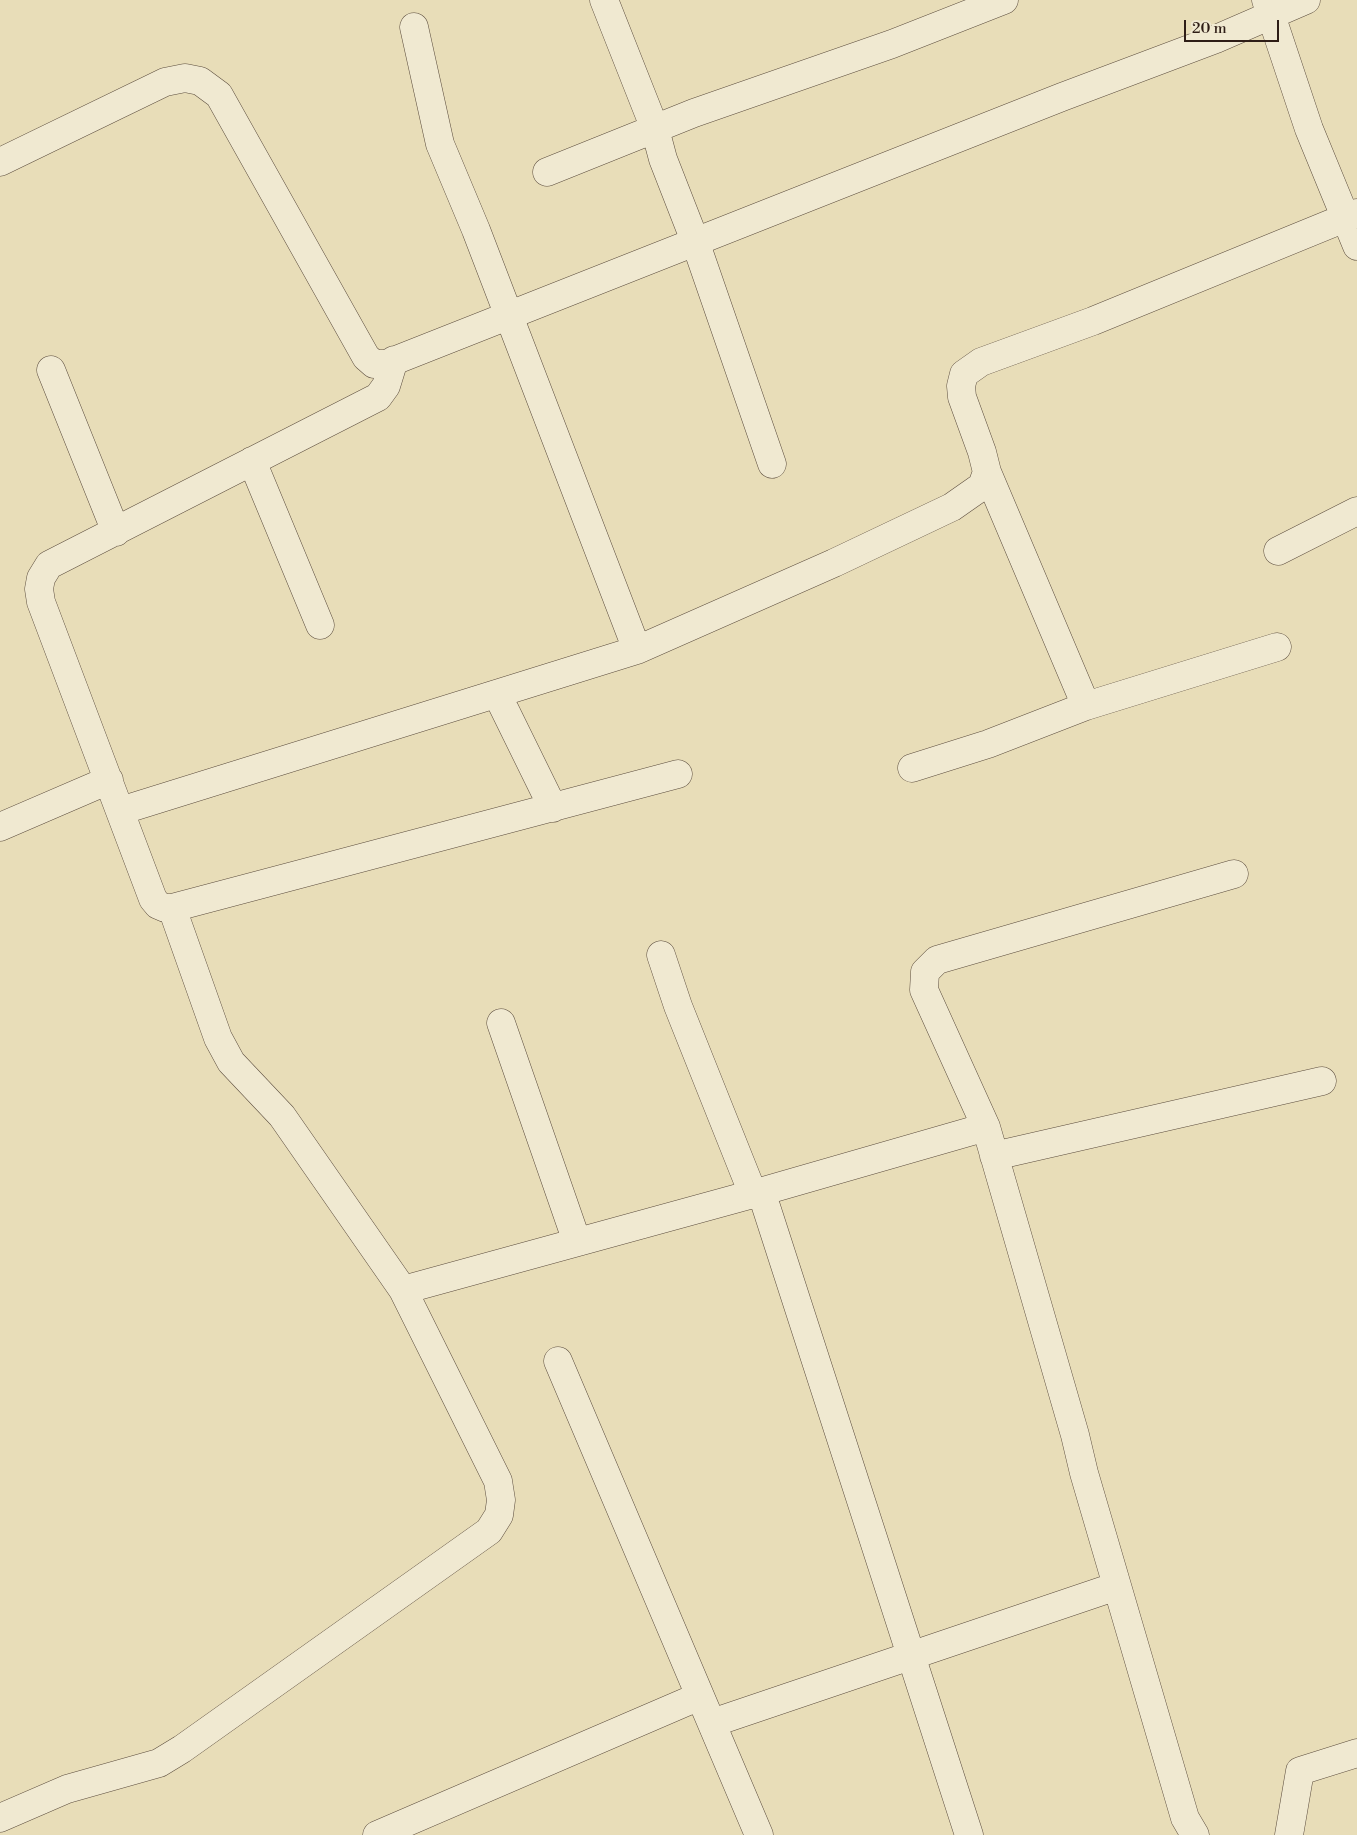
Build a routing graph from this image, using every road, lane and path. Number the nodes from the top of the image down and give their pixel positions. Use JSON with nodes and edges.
{"nodes":[{"id":1,"x":604,"y":0,"type":"edge"},
{"id":2,"x":1004,"y":0,"type":"edge"},
{"id":3,"x":1306,"y":0,"type":"edge"},
{"id":4,"x":1269,"y":8,"type":"edge"},
{"id":5,"x":414,"y":27,"type":"dead end"},
{"id":6,"x":655,"y":129,"type":"junction"},
{"id":7,"x":0,"y":162,"type":"edge"},
{"id":8,"x":547,"y":172,"type":"dead end"},
{"id":9,"x":1351,"y":215,"type":"edge"},
{"id":10,"x":695,"y":242,"type":"junction"},
{"id":11,"x":1357,"y":246,"type":"edge"},
{"id":12,"x":507,"y":316,"type":"junction"},
{"id":13,"x":394,"y":360,"type":"junction"},
{"id":14,"x":51,"y":370,"type":"dead end"},
{"id":15,"x":252,"y":461,"type":"junction"},
{"id":16,"x":772,"y":464,"type":"dead end"},
{"id":17,"x":987,"y":472,"type":"junction"},
{"id":18,"x":1357,"y":511,"type":"edge"},
{"id":19,"x":116,"y":532,"type":"junction"},
{"id":20,"x":1278,"y":550,"type":"dead end"},
{"id":21,"x":320,"y":625,"type":"dead end"},
{"id":22,"x":1277,"y":647,"type":"dead end"},
{"id":23,"x":637,"y":650,"type":"junction"},
{"id":24,"x":497,"y":694,"type":"junction"},
{"id":25,"x":1086,"y":706,"type":"junction"},
{"id":26,"x":912,"y":768,"type":"dead end"},
{"id":27,"x":678,"y":774,"type":"dead end"},
{"id":28,"x":109,"y":780,"type":"junction"},
{"id":29,"x":554,"y":808,"type":"junction"},
{"id":30,"x":120,"y":811,"type":"junction"},
{"id":31,"x":0,"y":827,"type":"edge"},
{"id":32,"x":1234,"y":874,"type":"dead end"},
{"id":33,"x":172,"y":908,"type":"junction"},
{"id":34,"x":661,"y":955,"type":"dead end"},
{"id":35,"x":501,"y":1023,"type":"dead end"},
{"id":36,"x":1322,"y":1081,"type":"dead end"},
{"id":37,"x":986,"y":1127,"type":"junction"},
{"id":38,"x":994,"y":1156,"type":"junction"},
{"id":39,"x":757,"y":1192,"type":"junction"},
{"id":40,"x":577,"y":1242,"type":"junction"},
{"id":41,"x":403,"y":1290,"type":"junction"},
{"id":42,"x":558,"y":1362,"type":"dead end"},
{"id":43,"x":1117,"y":1586,"type":"junction"},
{"id":44,"x":911,"y":1656,"type":"junction"},
{"id":45,"x":700,"y":1696,"type":"junction"},
{"id":46,"x":712,"y":1723,"type":"junction"},
{"id":47,"x":1357,"y":1753,"type":"edge"},
{"id":48,"x":0,"y":1818,"type":"edge"},
{"id":49,"x":377,"y":1835,"type":"edge"},
{"id":50,"x":759,"y":1835,"type":"edge"},
{"id":51,"x":969,"y":1835,"type":"edge"},
{"id":52,"x":1195,"y":1835,"type":"edge"},
{"id":53,"x":1289,"y":1835,"type":"edge"}],
"edges":[{"from":1,"to":6,"type":"street"},
{"from":2,"to":6,"type":"street"},
{"from":3,"to":4,"type":"street"},
{"from":4,"to":9,"type":"street"},
{"from":4,"to":10,"type":"street"},
{"from":5,"to":12,"type":"street"},
{"from":6,"to":8,"type":"street"},
{"from":6,"to":10,"type":"street"},
{"from":7,"to":13,"type":"street"},
{"from":9,"to":11,"type":"street"},
{"from":9,"to":17,"type":"street"},
{"from":10,"to":12,"type":"street"},
{"from":10,"to":16,"type":"street"},
{"from":12,"to":13,"type":"street"},
{"from":12,"to":23,"type":"street"},
{"from":13,"to":15,"type":"street"},
{"from":14,"to":19,"type":"street"},
{"from":15,"to":19,"type":"street"},
{"from":15,"to":21,"type":"street"},
{"from":17,"to":23,"type":"street"},
{"from":17,"to":25,"type":"street"},
{"from":18,"to":20,"type":"street"},
{"from":19,"to":28,"type":"street"},
{"from":22,"to":25,"type":"street"},
{"from":23,"to":24,"type":"street"},
{"from":24,"to":29,"type":"street"},
{"from":24,"to":30,"type":"street"},
{"from":25,"to":26,"type":"street"},
{"from":27,"to":29,"type":"street"},
{"from":28,"to":30,"type":"street"},
{"from":28,"to":31,"type":"street"},
{"from":29,"to":33,"type":"street"},
{"from":30,"to":33,"type":"street"},
{"from":32,"to":37,"type":"street"},
{"from":33,"to":41,"type":"street"},
{"from":34,"to":39,"type":"street"},
{"from":35,"to":40,"type":"street"},
{"from":36,"to":38,"type":"street"},
{"from":37,"to":38,"type":"street"},
{"from":37,"to":39,"type":"street"},
{"from":38,"to":43,"type":"street"},
{"from":39,"to":40,"type":"street"},
{"from":39,"to":44,"type":"street"},
{"from":40,"to":41,"type":"street"},
{"from":41,"to":48,"type":"street"},
{"from":42,"to":45,"type":"street"},
{"from":43,"to":44,"type":"street"},
{"from":43,"to":52,"type":"street"},
{"from":44,"to":46,"type":"street"},
{"from":44,"to":51,"type":"street"},
{"from":45,"to":46,"type":"street"},
{"from":45,"to":49,"type":"street"},
{"from":46,"to":50,"type":"street"},
{"from":47,"to":53,"type":"street"}]}
